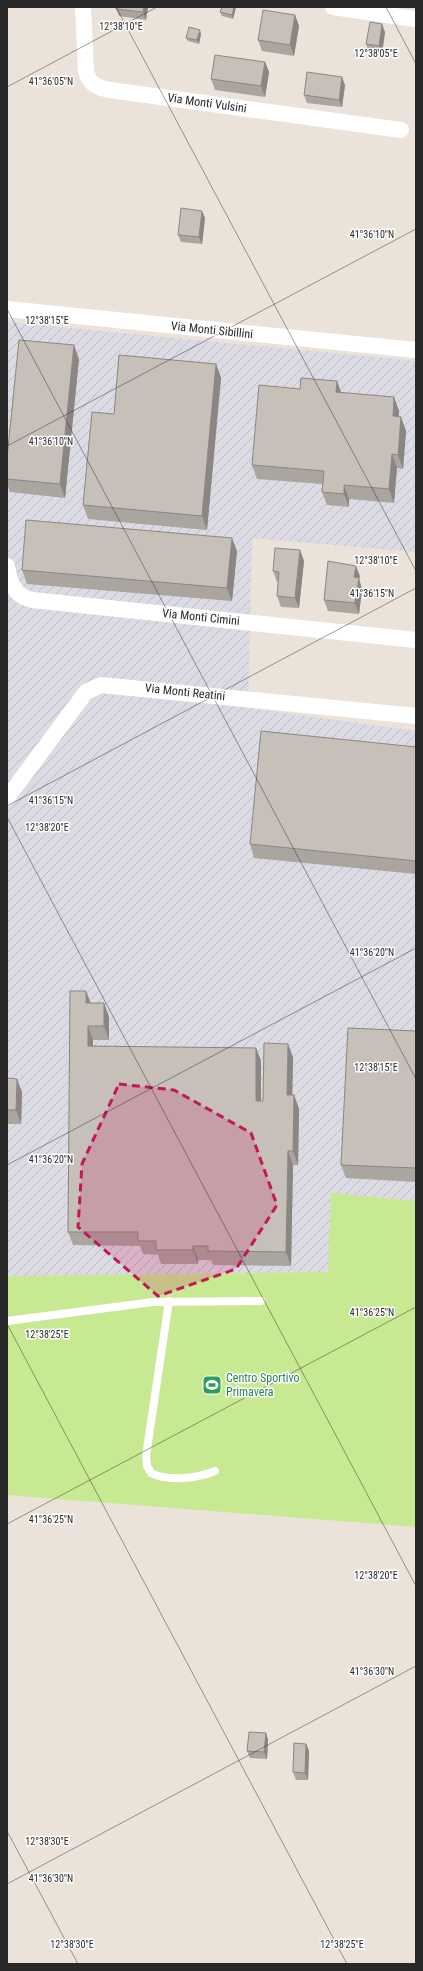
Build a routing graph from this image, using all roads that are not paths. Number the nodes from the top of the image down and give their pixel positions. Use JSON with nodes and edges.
{"nodes":[{"id":1,"x":83,"y":7,"type":"edge"},
{"id":2,"x":333,"y":7,"type":"edge"},
{"id":3,"x":415,"y":19,"type":"dead end"},
{"id":4,"x":401,"y":130,"type":"dead end"},
{"id":5,"x":7,"y":309,"type":"edge"},
{"id":6,"x":416,"y":350,"type":"edge"},
{"id":7,"x":7,"y":566,"type":"edge"},
{"id":8,"x":416,"y":640,"type":"edge"},
{"id":9,"x":416,"y":716,"type":"edge"},
{"id":10,"x":7,"y":798,"type":"edge"},
{"id":11,"x":169,"y":1300,"type":"junction"},
{"id":12,"x":261,"y":1301,"type":"dead end"},
{"id":13,"x":7,"y":1321,"type":"edge"},
{"id":14,"x":215,"y":1471,"type":"dead end"}],
"edges":[{"from":1,"to":4,"type":"street","name":"Via Monti Vulsini"},
{"from":2,"to":3,"type":"street"},
{"from":5,"to":6,"type":"street","name":"Via Monti Sibillini"},
{"from":7,"to":8,"type":"street","name":"Via Monti Cimini"},
{"from":9,"to":10,"type":"street","name":"Via Monti Reatini"},
{"from":11,"to":12,"type":"lane"},
{"from":11,"to":13,"type":"lane"},
{"from":11,"to":14,"type":"lane"}]}
